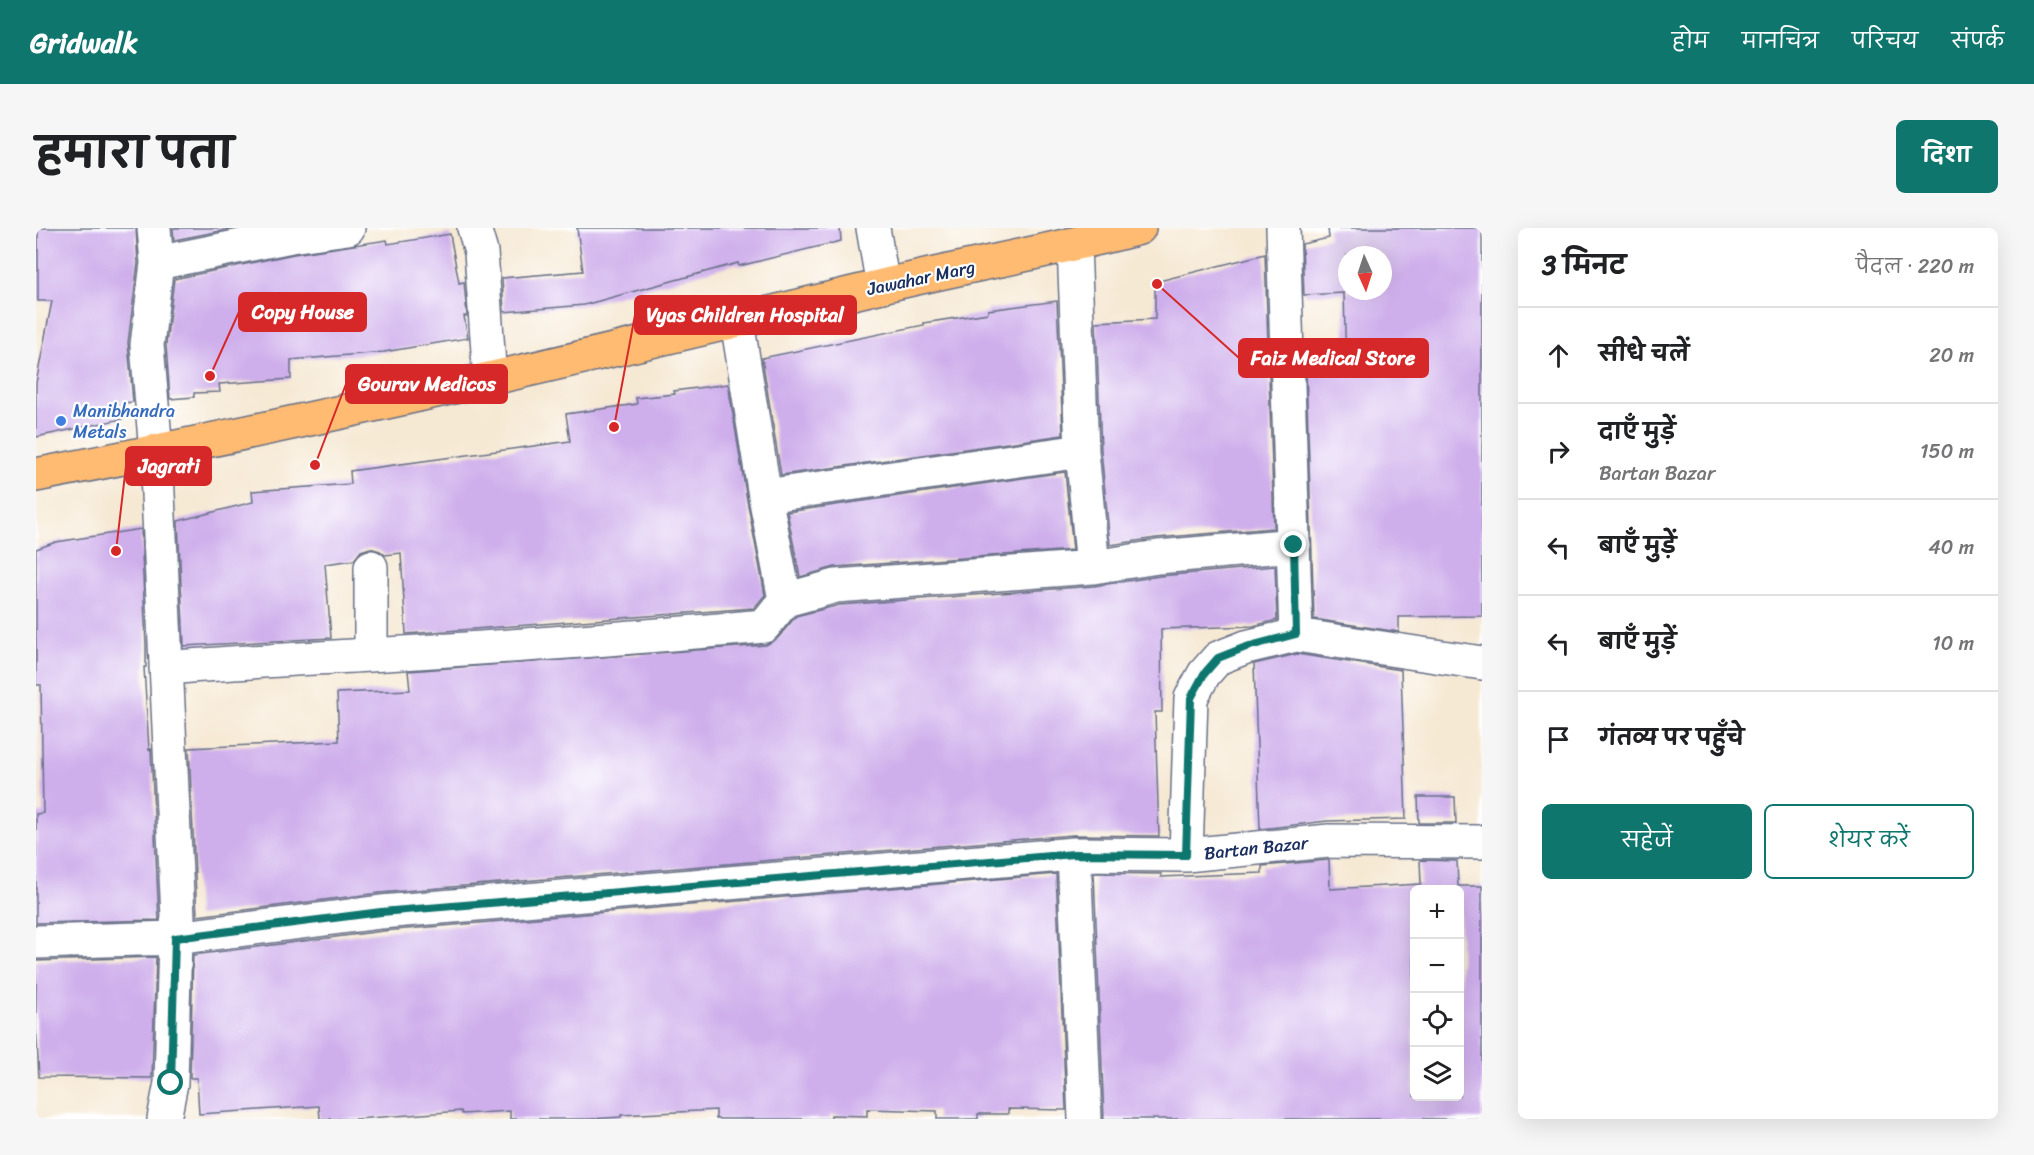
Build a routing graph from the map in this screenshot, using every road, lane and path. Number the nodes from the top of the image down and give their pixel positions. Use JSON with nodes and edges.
{"nodes":[{"id":1,"x":154,"y":228,"type":"edge"},
{"id":2,"x":348,"y":228,"type":"edge"},
{"id":3,"x":474,"y":228,"type":"edge"},
{"id":4,"x":873,"y":228,"type":"edge"},
{"id":5,"x":1139,"y":228,"type":"edge"},
{"id":6,"x":1283,"y":228,"type":"edge"},
{"id":7,"x":1074,"y":245,"type":"junction"},
{"id":8,"x":157,"y":263,"type":"junction"},
{"id":9,"x":883,"y":286,"type":"junction"},
{"id":10,"x":737,"y":321,"type":"junction"},
{"id":11,"x":490,"y":380,"type":"junction"},
{"id":12,"x":1082,"y":451,"type":"junction"},
{"id":13,"x":156,"y":452,"type":"junction"},
{"id":14,"x":36,"y":475,"type":"edge"},
{"id":15,"x":765,"y":495,"type":"junction"},
{"id":16,"x":1294,"y":545,"type":"junction"},
{"id":17,"x":371,"y":567,"type":"dead end"},
{"id":18,"x":1093,"y":567,"type":"junction"},
{"id":19,"x":785,"y":600,"type":"junction"},
{"id":20,"x":1296,"y":634,"type":"junction"},
{"id":21,"x":371,"y":655,"type":"junction"},
{"id":22,"x":1482,"y":663,"type":"edge"},
{"id":23,"x":166,"y":668,"type":"junction"},
{"id":24,"x":1482,"y":842,"type":"edge"},
{"id":25,"x":1074,"y":854,"type":"junction"},
{"id":26,"x":1186,"y":855,"type":"junction"},
{"id":27,"x":175,"y":938,"type":"junction"},
{"id":28,"x":36,"y":942,"type":"edge"},
{"id":29,"x":164,"y":1119,"type":"edge"},
{"id":30,"x":1085,"y":1119,"type":"edge"}],
"edges":[{"from":1,"to":8,"type":"street"},
{"from":2,"to":8,"type":"street"},
{"from":3,"to":11,"type":"street"},
{"from":4,"to":9,"type":"street"},
{"from":5,"to":7,"type":"main road","name":"Jawahar Marg"},
{"from":6,"to":16,"type":"street"},
{"from":7,"to":9,"type":"main road","name":"Jawahar Marg"},
{"from":7,"to":12,"type":"street"},
{"from":8,"to":13,"type":"street"},
{"from":9,"to":10,"type":"main road","name":"Jawahar Marg"},
{"from":10,"to":11,"type":"main road","name":"Jawahar Marg"},
{"from":10,"to":15,"type":"street"},
{"from":11,"to":13,"type":"main road","name":"Jawahar Marg"},
{"from":12,"to":15,"type":"street"},
{"from":12,"to":18,"type":"street"},
{"from":13,"to":14,"type":"main road","name":"Jawahar Marg"},
{"from":13,"to":23,"type":"street"},
{"from":15,"to":19,"type":"street"},
{"from":16,"to":18,"type":"street"},
{"from":16,"to":20,"type":"street"},
{"from":17,"to":21,"type":"street"},
{"from":18,"to":19,"type":"street"},
{"from":19,"to":21,"type":"street"},
{"from":20,"to":22,"type":"street"},
{"from":20,"to":26,"type":"street"},
{"from":21,"to":23,"type":"street"},
{"from":23,"to":27,"type":"street"},
{"from":24,"to":26,"type":"street","name":"Bartan Bazar"},
{"from":25,"to":26,"type":"street","name":"Bartan Bazar"},
{"from":25,"to":27,"type":"street","name":"Bartan Bazar"},
{"from":25,"to":30,"type":"street"},
{"from":27,"to":28,"type":"street","name":"Bartan Bazar"},
{"from":27,"to":29,"type":"street"}]}
